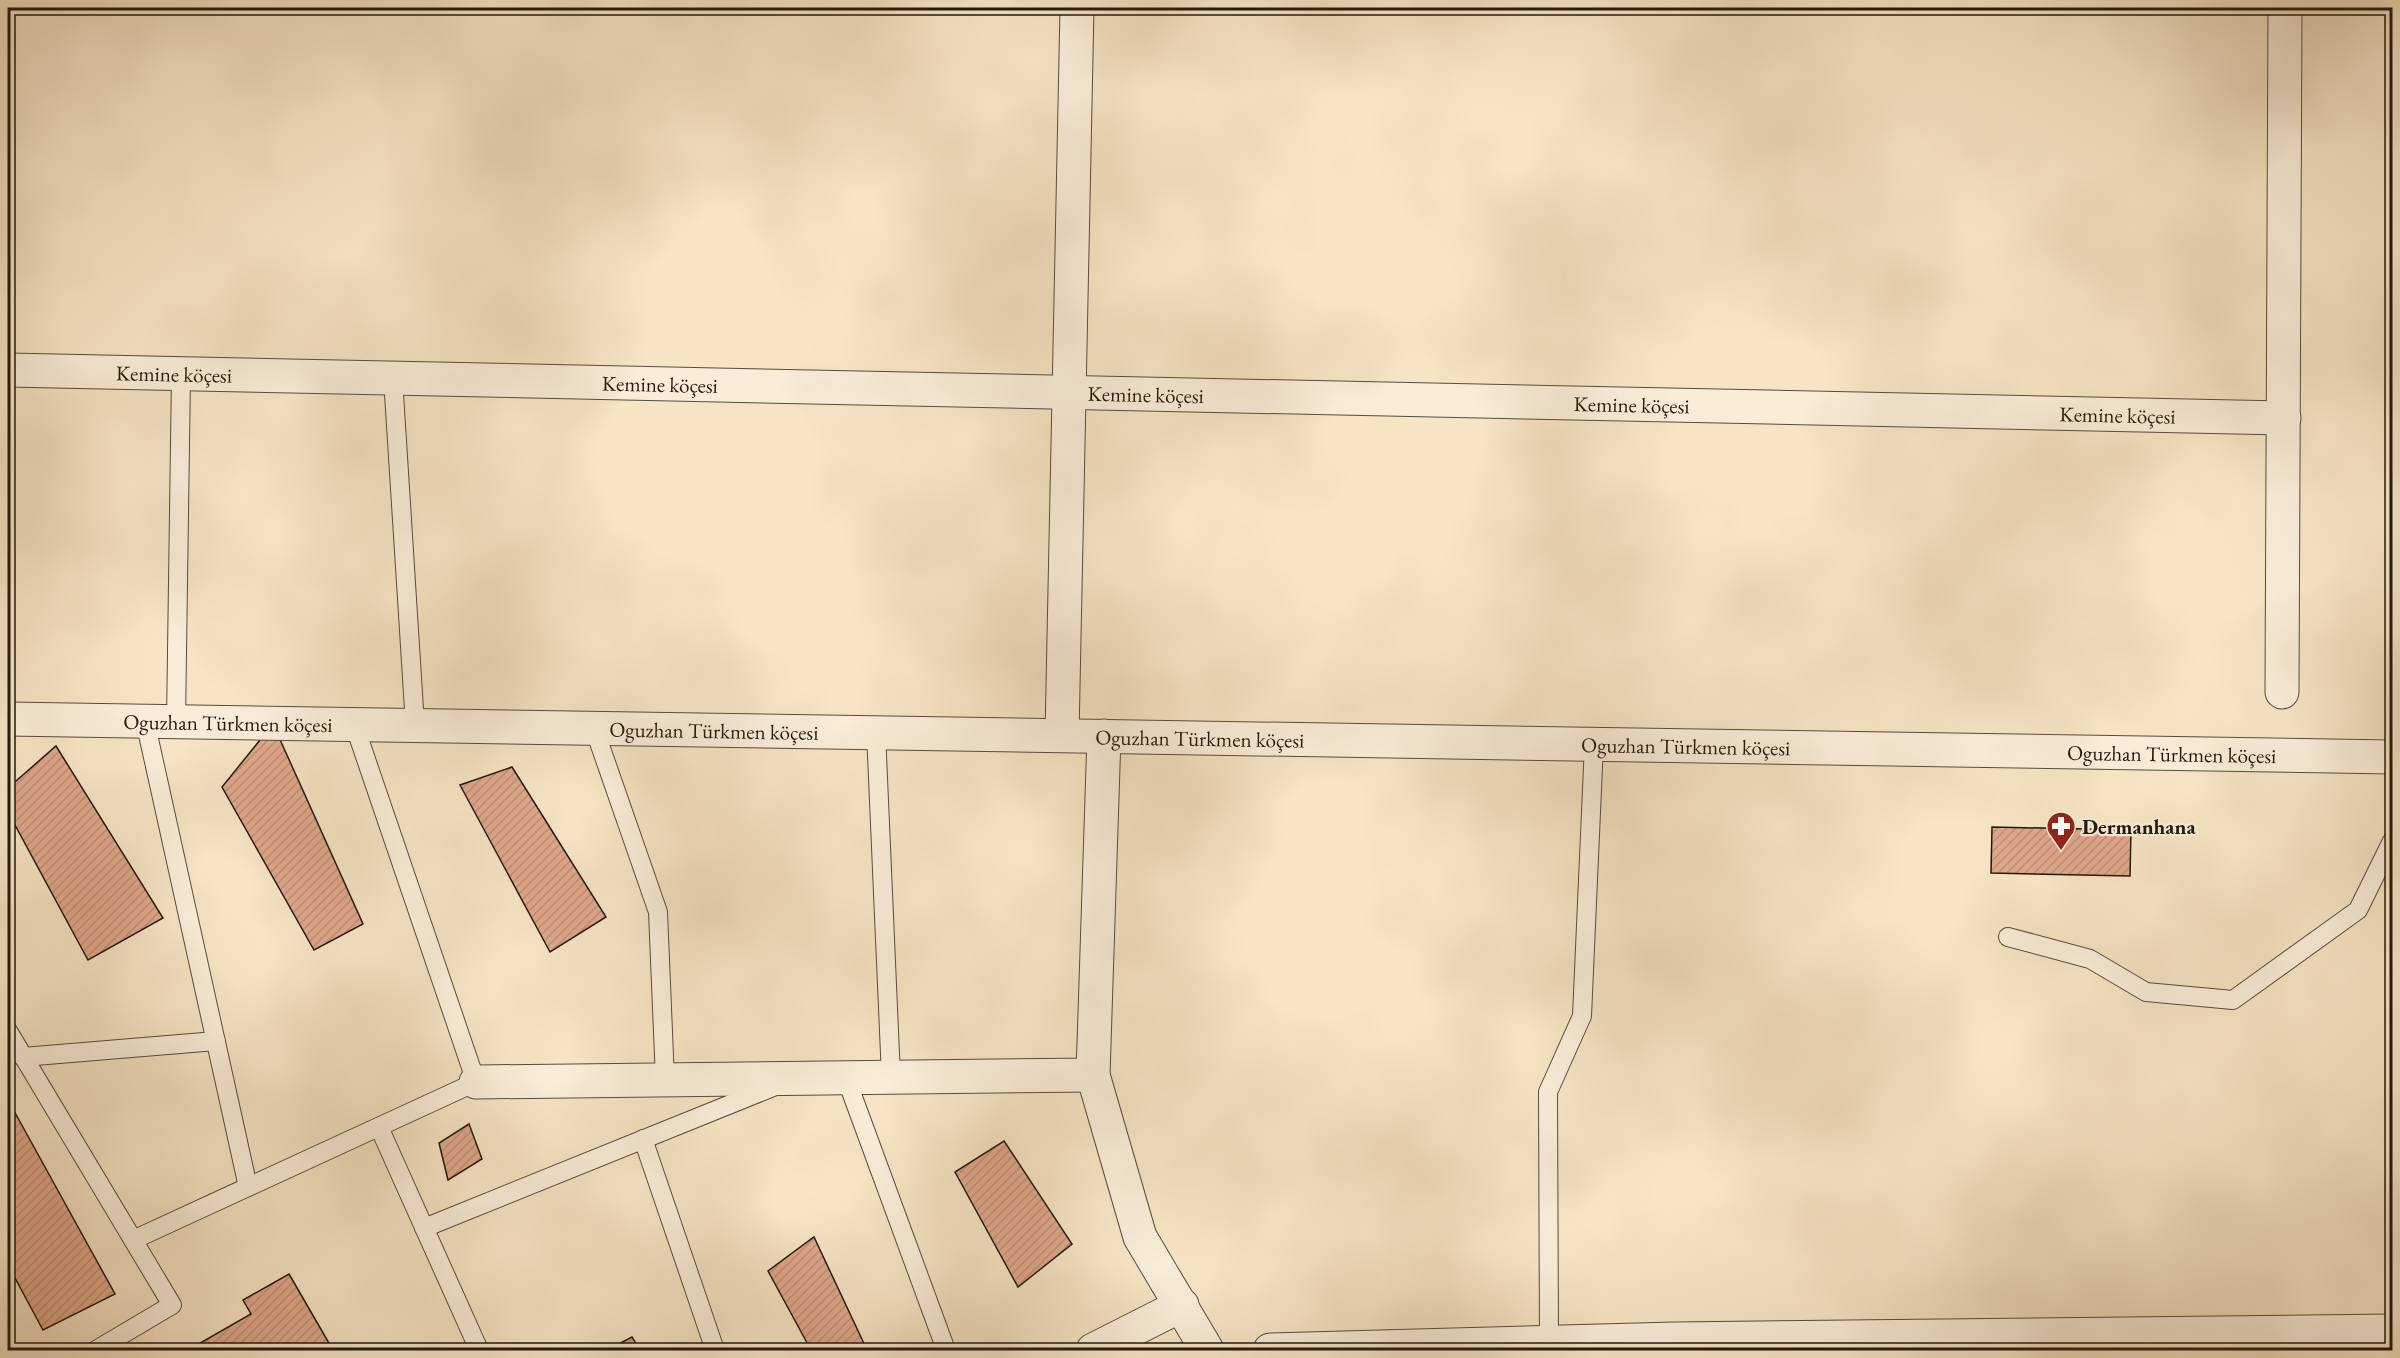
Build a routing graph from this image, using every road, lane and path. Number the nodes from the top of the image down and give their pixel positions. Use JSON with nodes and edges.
{"nodes":[{"id":1,"x":1077,"y":8,"type":"edge"},
{"id":2,"x":2285,"y":8,"type":"edge"},
{"id":3,"x":8,"y":370,"type":"edge"},
{"id":4,"x":181,"y":374,"type":"junction"},
{"id":5,"x":393,"y":378,"type":"junction"},
{"id":6,"x":1069,"y":393,"type":"junction"},
{"id":7,"x":2284,"y":418,"type":"junction"},
{"id":8,"x":2282,"y":692,"type":"dead end"},
{"id":9,"x":8,"y":719,"type":"edge"},
{"id":10,"x":160,"y":722,"type":"junction"},
{"id":11,"x":354,"y":724,"type":"junction"},
{"id":12,"x":415,"y":725,"type":"junction"},
{"id":13,"x":594,"y":728,"type":"junction"},
{"id":14,"x":876,"y":732,"type":"junction"},
{"id":15,"x":1062,"y":735,"type":"junction"},
{"id":16,"x":1104,"y":736,"type":"junction"},
{"id":17,"x":1594,"y":744,"type":"junction"},
{"id":18,"x":2392,"y":757,"type":"edge"},
{"id":19,"x":2392,"y":841,"type":"edge"},
{"id":20,"x":2008,"y":937,"type":"dead end"},
{"id":21,"x":8,"y":1031,"type":"edge"},
{"id":22,"x":216,"y":1041,"type":"junction"},
{"id":23,"x":23,"y":1057,"type":"junction"},
{"id":24,"x":1093,"y":1074,"type":"junction"},
{"id":25,"x":891,"y":1077,"type":"junction"},
{"id":26,"x":794,"y":1078,"type":"junction"},
{"id":27,"x":846,"y":1078,"type":"junction"},
{"id":28,"x":665,"y":1080,"type":"junction"},
{"id":29,"x":476,"y":1082,"type":"junction"},
{"id":30,"x":379,"y":1127,"type":"junction"},
{"id":31,"x":643,"y":1139,"type":"junction"},
{"id":32,"x":248,"y":1187,"type":"junction"},
{"id":33,"x":424,"y":1228,"type":"junction"},
{"id":34,"x":133,"y":1240,"type":"junction"},
{"id":35,"x":1182,"y":1305,"type":"junction"},
{"id":36,"x":2392,"y":1331,"type":"edge"},
{"id":37,"x":1549,"y":1343,"type":"junction"},
{"id":38,"x":2094,"y":1343,"type":"edge"},
{"id":39,"x":96,"y":1350,"type":"edge"},
{"id":40,"x":479,"y":1350,"type":"edge"},
{"id":41,"x":715,"y":1350,"type":"edge"},
{"id":42,"x":946,"y":1350,"type":"edge"},
{"id":43,"x":1093,"y":1350,"type":"edge"},
{"id":44,"x":1207,"y":1350,"type":"edge"},
{"id":45,"x":1270,"y":1350,"type":"edge"}],
"edges":[{"from":1,"to":6,"type":"street"},
{"from":2,"to":7,"type":"street"},
{"from":3,"to":4,"type":"street","name":"Kemine köçesi"},
{"from":4,"to":5,"type":"street","name":"Kemine köçesi"},
{"from":4,"to":10,"type":"lane"},
{"from":5,"to":6,"type":"street","name":"Kemine köçesi"},
{"from":5,"to":12,"type":"lane"},
{"from":6,"to":7,"type":"street","name":"Kemine köçesi"},
{"from":6,"to":15,"type":"street"},
{"from":7,"to":8,"type":"street"},
{"from":9,"to":10,"type":"street","name":"Oguzhan Türkmen köçesi"},
{"from":10,"to":11,"type":"street","name":"Oguzhan Türkmen köçesi"},
{"from":10,"to":22,"type":"lane"},
{"from":11,"to":12,"type":"street","name":"Oguzhan Türkmen köçesi"},
{"from":11,"to":29,"type":"lane"},
{"from":12,"to":13,"type":"street","name":"Oguzhan Türkmen köçesi"},
{"from":13,"to":14,"type":"street","name":"Oguzhan Türkmen köçesi"},
{"from":13,"to":28,"type":"lane"},
{"from":14,"to":15,"type":"street","name":"Oguzhan Türkmen köçesi"},
{"from":14,"to":25,"type":"lane"},
{"from":15,"to":16,"type":"street","name":"Oguzhan Türkmen köçesi"},
{"from":16,"to":17,"type":"street","name":"Oguzhan Türkmen köçesi"},
{"from":16,"to":24,"type":"street"},
{"from":17,"to":18,"type":"street","name":"Oguzhan Türkmen köçesi"},
{"from":17,"to":37,"type":"lane"},
{"from":19,"to":20,"type":"lane"},
{"from":21,"to":23,"type":"lane"},
{"from":22,"to":23,"type":"lane"},
{"from":22,"to":32,"type":"lane"},
{"from":23,"to":34,"type":"lane"},
{"from":24,"to":25,"type":"street"},
{"from":24,"to":35,"type":"street"},
{"from":25,"to":27,"type":"street"},
{"from":26,"to":27,"type":"street"},
{"from":26,"to":28,"type":"street"},
{"from":26,"to":31,"type":"lane"},
{"from":27,"to":42,"type":"lane"},
{"from":28,"to":29,"type":"street"},
{"from":29,"to":30,"type":"lane"},
{"from":30,"to":32,"type":"lane"},
{"from":30,"to":33,"type":"lane"},
{"from":31,"to":33,"type":"lane"},
{"from":31,"to":41,"type":"lane"},
{"from":32,"to":34,"type":"lane"},
{"from":33,"to":40,"type":"lane"},
{"from":34,"to":39,"type":"lane"},
{"from":35,"to":43,"type":"street"},
{"from":35,"to":44,"type":"street"},
{"from":36,"to":38,"type":"street"},
{"from":37,"to":38,"type":"street"},
{"from":37,"to":45,"type":"street"}]}
